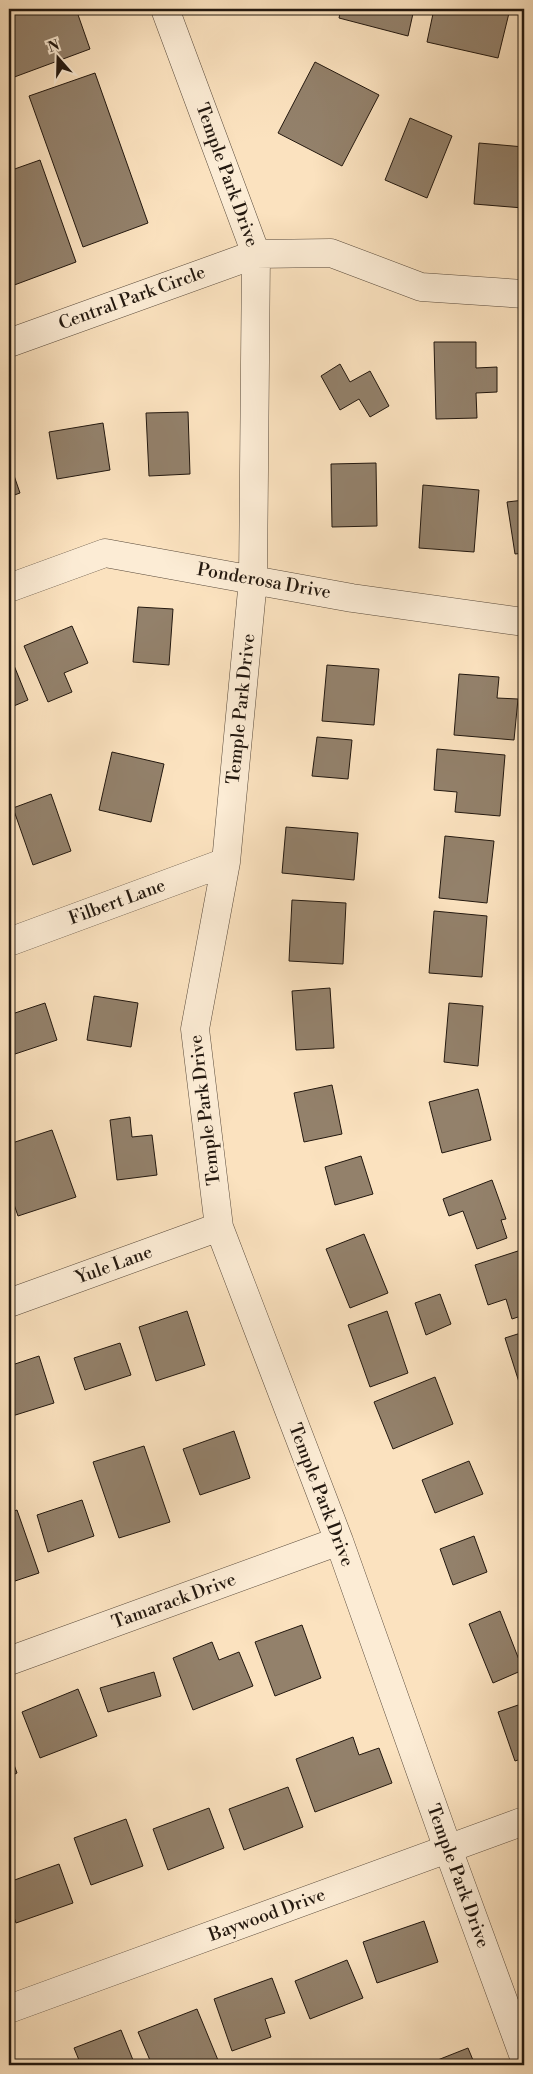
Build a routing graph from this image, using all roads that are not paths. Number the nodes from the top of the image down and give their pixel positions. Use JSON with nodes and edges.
{"nodes":[{"id":1,"x":165,"y":9,"type":"edge"},
{"id":2,"x":256,"y":254,"type":"junction"},
{"id":3,"x":524,"y":294,"type":"edge"},
{"id":4,"x":9,"y":343,"type":"edge"},
{"id":5,"x":253,"y":580,"type":"junction"},
{"id":6,"x":9,"y":588,"type":"edge"},
{"id":7,"x":524,"y":622,"type":"edge"},
{"id":8,"x":226,"y":862,"type":"junction"},
{"id":9,"x":9,"y":942,"type":"edge"},
{"id":10,"x":219,"y":1227,"type":"junction"},
{"id":11,"x":9,"y":1303,"type":"edge"},
{"id":12,"x":339,"y":1541,"type":"junction"},
{"id":13,"x":9,"y":1661,"type":"edge"},
{"id":14,"x":524,"y":1821,"type":"edge"},
{"id":15,"x":448,"y":1849,"type":"junction"},
{"id":16,"x":9,"y":2009,"type":"edge"},
{"id":17,"x":524,"y":2057,"type":"edge"}],
"edges":[{"from":1,"to":2,"type":"street","name":"Temple Park Drive"},
{"from":2,"to":3,"type":"street","name":"Central Park Circle"},
{"from":2,"to":4,"type":"street","name":"Central Park Circle"},
{"from":2,"to":5,"type":"street","name":"Temple Park Drive"},
{"from":5,"to":6,"type":"street","name":"Ponderosa Drive"},
{"from":5,"to":7,"type":"street","name":"Ponderosa Drive"},
{"from":5,"to":8,"type":"street","name":"Temple Park Drive"},
{"from":8,"to":9,"type":"street","name":"Filbert Lane"},
{"from":8,"to":10,"type":"street","name":"Temple Park Drive"},
{"from":10,"to":11,"type":"street","name":"Yule Lane"},
{"from":10,"to":12,"type":"street","name":"Temple Park Drive"},
{"from":12,"to":13,"type":"street","name":"Tamarack Drive"},
{"from":12,"to":15,"type":"street","name":"Temple Park Drive"},
{"from":14,"to":15,"type":"street","name":"Baywood Drive"},
{"from":15,"to":16,"type":"street","name":"Baywood Drive"},
{"from":15,"to":17,"type":"street","name":"Temple Park Drive"}]}
